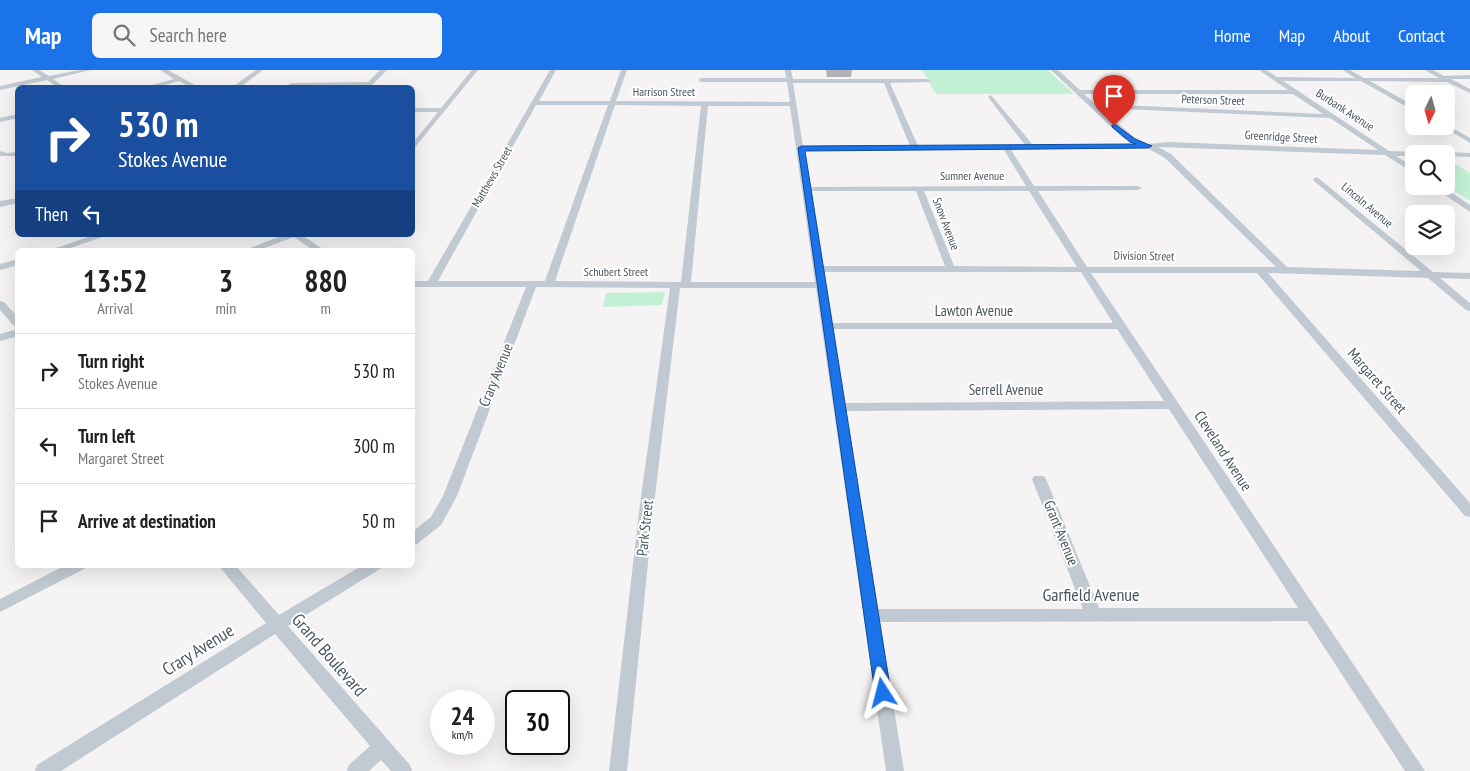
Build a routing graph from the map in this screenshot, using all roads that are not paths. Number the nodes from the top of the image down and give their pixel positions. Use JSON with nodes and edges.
{"nodes":[{"id":1,"x":35,"y":70,"type":"edge"},
{"id":2,"x":88,"y":70,"type":"edge"},
{"id":3,"x":163,"y":70,"type":"edge"},
{"id":4,"x":181,"y":70,"type":"edge"},
{"id":5,"x":260,"y":70,"type":"edge"},
{"id":6,"x":384,"y":70,"type":"edge"},
{"id":7,"x":475,"y":70,"type":"edge"},
{"id":8,"x":553,"y":70,"type":"edge"},
{"id":9,"x":624,"y":70,"type":"edge"},
{"id":10,"x":702,"y":70,"type":"edge"},
{"id":11,"x":788,"y":70,"type":"edge"},
{"id":12,"x":1054,"y":70,"type":"edge"},
{"id":13,"x":1262,"y":70,"type":"edge"},
{"id":14,"x":1346,"y":70,"type":"edge"},
{"id":15,"x":1428,"y":70,"type":"edge"},
{"id":16,"x":172,"y":75,"type":"junction"},
{"id":17,"x":1441,"y":76,"type":"junction"},
{"id":18,"x":1470,"y":77,"type":"edge"},
{"id":19,"x":48,"y":78,"type":"junction"},
{"id":20,"x":180,"y":79,"type":"junction"},
{"id":21,"x":1275,"y":79,"type":"junction"},
{"id":22,"x":1363,"y":79,"type":"junction"},
{"id":23,"x":701,"y":80,"type":"junction"},
{"id":24,"x":790,"y":80,"type":"junction"},
{"id":25,"x":1448,"y":80,"type":"junction"},
{"id":26,"x":886,"y":81,"type":"junction"},
{"id":27,"x":927,"y":81,"type":"dead end"},
{"id":28,"x":58,"y":85,"type":"edge"},
{"id":29,"x":156,"y":85,"type":"edge"},
{"id":30,"x":191,"y":85,"type":"edge"},
{"id":31,"x":238,"y":85,"type":"edge"},
{"id":32,"x":368,"y":85,"type":"edge"},
{"id":33,"x":0,"y":88,"type":"edge"},
{"id":34,"x":700,"y":89,"type":"dead end"},
{"id":35,"x":1470,"y":91,"type":"edge"},
{"id":36,"x":1078,"y":92,"type":"junction"},
{"id":37,"x":1293,"y":92,"type":"junction"},
{"id":38,"x":991,"y":97,"type":"dead end"},
{"id":39,"x":535,"y":103,"type":"junction"},
{"id":40,"x":1405,"y":103,"type":"edge"},
{"id":41,"x":612,"y":104,"type":"junction"},
{"id":42,"x":705,"y":104,"type":"junction"},
{"id":43,"x":793,"y":104,"type":"junction"},
{"id":44,"x":1093,"y":106,"type":"junction"},
{"id":45,"x":415,"y":110,"type":"edge"},
{"id":46,"x":443,"y":110,"type":"junction"},
{"id":47,"x":1331,"y":116,"type":"junction"},
{"id":48,"x":15,"y":117,"type":"edge"},
{"id":49,"x":0,"y":120,"type":"edge"},
{"id":50,"x":1455,"y":132,"type":"edge"},
{"id":51,"x":1470,"y":140,"type":"edge"},
{"id":52,"x":415,"y":145,"type":"edge"},
{"id":53,"x":1148,"y":146,"type":"junction"},
{"id":54,"x":801,"y":148,"type":"junction"},
{"id":55,"x":915,"y":148,"type":"junction"},
{"id":56,"x":1006,"y":148,"type":"junction"},
{"id":57,"x":1031,"y":148,"type":"junction"},
{"id":58,"x":1388,"y":154,"type":"junction"},
{"id":59,"x":1405,"y":154,"type":"edge"},
{"id":60,"x":1455,"y":154,"type":"edge"},
{"id":61,"x":1470,"y":155,"type":"edge"},
{"id":62,"x":1405,"y":165,"type":"edge"},
{"id":63,"x":1317,"y":179,"type":"dead end"},
{"id":64,"x":1031,"y":188,"type":"junction"},
{"id":65,"x":1138,"y":188,"type":"dead end"},
{"id":66,"x":806,"y":189,"type":"junction"},
{"id":67,"x":919,"y":189,"type":"junction"},
{"id":68,"x":1449,"y":195,"type":"edge"},
{"id":69,"x":15,"y":201,"type":"edge"},
{"id":70,"x":0,"y":204,"type":"edge"},
{"id":71,"x":1470,"y":209,"type":"edge"},
{"id":72,"x":97,"y":237,"type":"edge"},
{"id":73,"x":288,"y":237,"type":"edge"},
{"id":74,"x":297,"y":237,"type":"edge"},
{"id":75,"x":61,"y":248,"type":"edge"},
{"id":76,"x":256,"y":248,"type":"edge"},
{"id":77,"x":316,"y":248,"type":"edge"},
{"id":78,"x":15,"y":263,"type":"edge"},
{"id":79,"x":0,"y":267,"type":"edge"},
{"id":80,"x":950,"y":268,"type":"junction"},
{"id":81,"x":1084,"y":268,"type":"junction"},
{"id":82,"x":818,"y":269,"type":"junction"},
{"id":83,"x":1260,"y":270,"type":"junction"},
{"id":84,"x":1284,"y":270,"type":"junction"},
{"id":85,"x":1431,"y":275,"type":"junction"},
{"id":86,"x":1470,"y":276,"type":"edge"},
{"id":87,"x":415,"y":284,"type":"edge"},
{"id":88,"x":431,"y":284,"type":"junction"},
{"id":89,"x":532,"y":284,"type":"junction"},
{"id":90,"x":549,"y":284,"type":"junction"},
{"id":91,"x":681,"y":285,"type":"junction"},
{"id":92,"x":820,"y":285,"type":"junction"},
{"id":93,"x":0,"y":304,"type":"edge"},
{"id":94,"x":1470,"y":308,"type":"edge"},
{"id":95,"x":15,"y":321,"type":"edge"},
{"id":96,"x":827,"y":326,"type":"junction"},
{"id":97,"x":1120,"y":326,"type":"junction"},
{"id":98,"x":15,"y":333,"type":"edge"},
{"id":99,"x":0,"y":338,"type":"edge"},
{"id":100,"x":1173,"y":405,"type":"junction"},
{"id":101,"x":840,"y":408,"type":"junction"},
{"id":102,"x":1039,"y":479,"type":"dead end"},
{"id":103,"x":1470,"y":512,"type":"edge"},
{"id":104,"x":415,"y":538,"type":"edge"},
{"id":105,"x":73,"y":568,"type":"edge"},
{"id":106,"x":228,"y":568,"type":"edge"},
{"id":107,"x":370,"y":568,"type":"edge"},
{"id":108,"x":0,"y":606,"type":"edge"},
{"id":109,"x":1312,"y":614,"type":"junction"},
{"id":110,"x":1094,"y":615,"type":"junction"},
{"id":111,"x":871,"y":616,"type":"junction"},
{"id":112,"x":276,"y":625,"type":"junction"},
{"id":113,"x":382,"y":747,"type":"junction"},
{"id":114,"x":44,"y":771,"type":"edge"},
{"id":115,"x":356,"y":771,"type":"edge"},
{"id":116,"x":403,"y":771,"type":"edge"},
{"id":117,"x":618,"y":771,"type":"edge"},
{"id":118,"x":895,"y":771,"type":"edge"},
{"id":119,"x":1416,"y":771,"type":"edge"}],
"edges":[{"from":1,"to":19,"type":"street"},
{"from":2,"to":19,"type":"street"},
{"from":3,"to":16,"type":"street"},
{"from":4,"to":16,"type":"street"},
{"from":5,"to":31,"type":"street"},
{"from":6,"to":32,"type":"street"},
{"from":7,"to":46,"type":"street"},
{"from":8,"to":39,"type":"street","name":"Matthews Street"},
{"from":9,"to":41,"type":"street"},
{"from":10,"to":23,"type":"street"},
{"from":11,"to":24,"type":"street"},
{"from":12,"to":36,"type":"street"},
{"from":13,"to":21,"type":"street","name":"Burbank Avenue"},
{"from":14,"to":22,"type":"street"},
{"from":15,"to":17,"type":"street"},
{"from":16,"to":20,"type":"street"},
{"from":17,"to":18,"type":"street"},
{"from":17,"to":25,"type":"street"},
{"from":19,"to":28,"type":"street"},
{"from":19,"to":33,"type":"street"},
{"from":20,"to":29,"type":"street"},
{"from":20,"to":30,"type":"street"},
{"from":21,"to":22,"type":"street"},
{"from":21,"to":37,"type":"street","name":"Burbank Avenue"},
{"from":22,"to":25,"type":"street"},
{"from":22,"to":40,"type":"street"},
{"from":23,"to":24,"type":"street"},
{"from":23,"to":34,"type":"street"},
{"from":24,"to":26,"type":"street"},
{"from":24,"to":43,"type":"street"},
{"from":25,"to":35,"type":"street"},
{"from":26,"to":27,"type":"street"},
{"from":26,"to":55,"type":"street"},
{"from":36,"to":37,"type":"street"},
{"from":36,"to":44,"type":"street"},
{"from":37,"to":47,"type":"street","name":"Burbank Avenue"},
{"from":38,"to":57,"type":"street"},
{"from":39,"to":41,"type":"street","name":"Harrison Street"},
{"from":39,"to":88,"type":"street","name":"Matthews Street"},
{"from":41,"to":42,"type":"street","name":"Harrison Street"},
{"from":41,"to":90,"type":"street"},
{"from":42,"to":43,"type":"street","name":"Harrison Street"},
{"from":42,"to":91,"type":"street","name":"Park Street"},
{"from":43,"to":54,"type":"street"},
{"from":44,"to":47,"type":"street","name":"Peterson Street"},
{"from":44,"to":53,"type":"street"},
{"from":45,"to":46,"type":"street"},
{"from":46,"to":52,"type":"street"},
{"from":47,"to":58,"type":"street","name":"Burbank Avenue"},
{"from":48,"to":49,"type":"street"},
{"from":50,"to":51,"type":"street"},
{"from":53,"to":57,"type":"street","name":"Greenridge Street"},
{"from":53,"to":58,"type":"street","name":"Greenridge Street"},
{"from":53,"to":84,"type":"street"},
{"from":54,"to":55,"type":"street","name":"Greenridge Street"},
{"from":54,"to":66,"type":"street"},
{"from":55,"to":56,"type":"street","name":"Greenridge Street"},
{"from":56,"to":57,"type":"street","name":"Greenridge Street"},
{"from":56,"to":64,"type":"street","name":"Cleveland Avenue"},
{"from":58,"to":59,"type":"street","name":"Greenridge Street"},
{"from":58,"to":62,"type":"street","name":"Burbank Avenue"},
{"from":60,"to":61,"type":"street"},
{"from":63,"to":85,"type":"street","name":"Lincoln Avenue"},
{"from":64,"to":65,"type":"street","name":"Sumner Avenue"},
{"from":64,"to":67,"type":"street","name":"Sumner Avenue"},
{"from":64,"to":81,"type":"street","name":"Cleveland Avenue"},
{"from":66,"to":67,"type":"street","name":"Sumner Avenue"},
{"from":66,"to":82,"type":"street"},
{"from":67,"to":80,"type":"street","name":"Snow Avenue"},
{"from":68,"to":71,"type":"street"},
{"from":69,"to":70,"type":"street"},
{"from":72,"to":75,"type":"street"},
{"from":73,"to":76,"type":"street"},
{"from":74,"to":77,"type":"street"},
{"from":78,"to":79,"type":"street"},
{"from":80,"to":81,"type":"street","name":"Division Street"},
{"from":80,"to":82,"type":"street","name":"Division Street"},
{"from":81,"to":83,"type":"street","name":"Division Street"},
{"from":81,"to":97,"type":"street","name":"Cleveland Avenue"},
{"from":82,"to":92,"type":"street"},
{"from":83,"to":84,"type":"street","name":"Division Street"},
{"from":83,"to":103,"type":"street","name":"Margaret Street"},
{"from":84,"to":85,"type":"street","name":"Division Street"},
{"from":85,"to":86,"type":"street","name":"Division Street"},
{"from":85,"to":94,"type":"street","name":"Lincoln Avenue"},
{"from":87,"to":88,"type":"street","name":"Schubert Street"},
{"from":88,"to":89,"type":"street","name":"Schubert Street"},
{"from":89,"to":90,"type":"street","name":"Schubert Street"},
{"from":89,"to":104,"type":"street","name":"Crary Avenue"},
{"from":90,"to":91,"type":"street","name":"Schubert Street"},
{"from":91,"to":92,"type":"street","name":"Schubert Street"},
{"from":91,"to":117,"type":"street","name":"Park Street"},
{"from":92,"to":96,"type":"street"},
{"from":93,"to":95,"type":"street"},
{"from":96,"to":97,"type":"street","name":"Lawton Avenue"},
{"from":96,"to":101,"type":"street"},
{"from":97,"to":100,"type":"street","name":"Cleveland Avenue"},
{"from":98,"to":99,"type":"street"},
{"from":100,"to":101,"type":"street","name":"Serrell Avenue"},
{"from":100,"to":109,"type":"street","name":"Cleveland Avenue"},
{"from":101,"to":111,"type":"street"},
{"from":102,"to":110,"type":"street","name":"Grant Avenue"},
{"from":105,"to":108,"type":"street"},
{"from":106,"to":112,"type":"street","name":"Grand Boulevard"},
{"from":107,"to":112,"type":"street","name":"Crary Avenue"},
{"from":109,"to":110,"type":"street","name":"Garfield Avenue"},
{"from":109,"to":119,"type":"street","name":"Cleveland Avenue"},
{"from":110,"to":111,"type":"street","name":"Garfield Avenue"},
{"from":111,"to":118,"type":"street"},
{"from":112,"to":113,"type":"street","name":"Grand Boulevard"},
{"from":112,"to":114,"type":"street","name":"Crary Avenue"},
{"from":113,"to":115,"type":"street"},
{"from":113,"to":116,"type":"street","name":"Grand Boulevard"}]}
